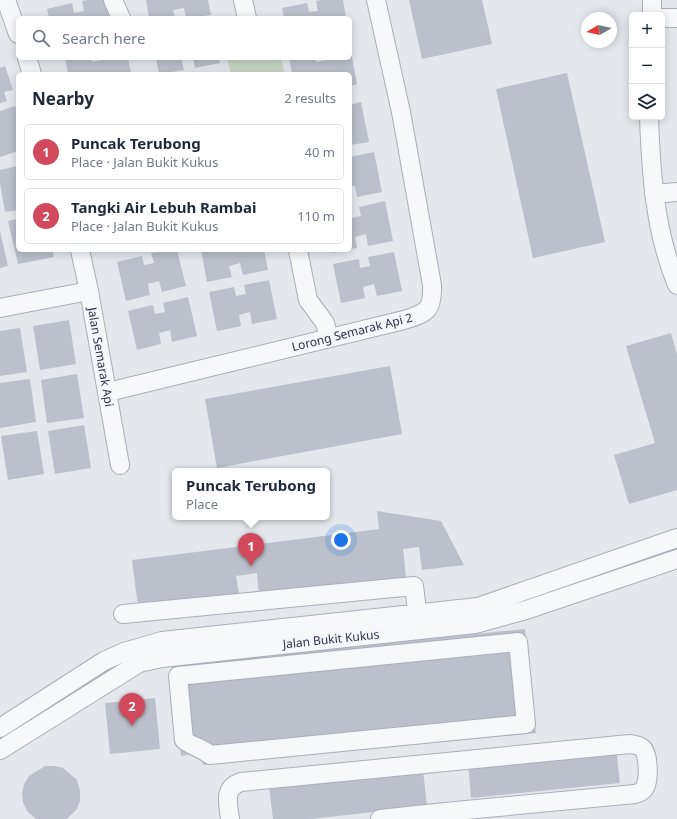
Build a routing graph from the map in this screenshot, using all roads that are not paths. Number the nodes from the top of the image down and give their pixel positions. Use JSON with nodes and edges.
{"nodes":[{"id":1,"x":6,"y":0,"type":"edge"},
{"id":2,"x":113,"y":0,"type":"edge"},
{"id":3,"x":243,"y":0,"type":"edge"},
{"id":4,"x":376,"y":0,"type":"edge"},
{"id":5,"x":652,"y":0,"type":"edge"},
{"id":6,"x":652,"y":12,"type":"edge"},
{"id":7,"x":120,"y":16,"type":"edge"},
{"id":8,"x":247,"y":16,"type":"edge"},
{"id":9,"x":665,"y":18,"type":"edge"},
{"id":10,"x":677,"y":18,"type":"edge"},
{"id":11,"x":16,"y":28,"type":"edge"},
{"id":12,"x":28,"y":60,"type":"edge"},
{"id":13,"x":31,"y":72,"type":"edge"},
{"id":14,"x":649,"y":120,"type":"edge"},
{"id":15,"x":677,"y":192,"type":"edge"},
{"id":16,"x":654,"y":194,"type":"junction"},
{"id":17,"x":80,"y":252,"type":"edge"},
{"id":18,"x":298,"y":252,"type":"edge"},
{"id":19,"x":677,"y":285,"type":"edge"},
{"id":20,"x":89,"y":291,"type":"junction"},
{"id":21,"x":0,"y":308,"type":"edge"},
{"id":22,"x":329,"y":338,"type":"junction"},
{"id":23,"x":108,"y":392,"type":"junction"},
{"id":24,"x":120,"y":465,"type":"dead end"},
{"id":25,"x":677,"y":538,"type":"edge"},
{"id":26,"x":677,"y":559,"type":"edge"},
{"id":27,"x":123,"y":614,"type":"dead end"},
{"id":28,"x":418,"y":622,"type":"junction"},
{"id":29,"x":374,"y":635,"type":"junction"},
{"id":30,"x":376,"y":656,"type":"junction"},
{"id":31,"x":0,"y":728,"type":"edge"},
{"id":32,"x":0,"y":750,"type":"edge"},
{"id":33,"x":446,"y":816,"type":"edge"},
{"id":34,"x":230,"y":819,"type":"edge"},
{"id":35,"x":380,"y":819,"type":"edge"}],
"edges":[{"from":1,"to":11,"type":"street"},
{"from":2,"to":7,"type":"street"},
{"from":3,"to":8,"type":"street"},
{"from":4,"to":22,"type":"street","name":"Lorong Semarak Api 2"},
{"from":5,"to":6,"type":"street"},
{"from":9,"to":10,"type":"street"},
{"from":12,"to":13,"type":"street"},
{"from":14,"to":16,"type":"street"},
{"from":15,"to":16,"type":"street"},
{"from":16,"to":19,"type":"street"},
{"from":17,"to":20,"type":"street","name":"Jalan Semarak Api"},
{"from":18,"to":22,"type":"street"},
{"from":20,"to":21,"type":"street"},
{"from":20,"to":23,"type":"street","name":"Jalan Semarak Api"},
{"from":22,"to":23,"type":"street","name":"Lorong Semarak Api 2"},
{"from":23,"to":24,"type":"street","name":"Jalan Semarak Api"},
{"from":25,"to":28,"type":"street","name":"Jalan Bukit Kukus"},
{"from":26,"to":28,"type":"street","name":"Jalan Bukit Kukus"},
{"from":27,"to":28,"type":"street"},
{"from":28,"to":29,"type":"street","name":"Jalan Bukit Kukus"},
{"from":28,"to":31,"type":"street","name":"Jalan Bukit Kukus"},
{"from":29,"to":30,"type":"street"},
{"from":29,"to":32,"type":"street","name":"Jalan Bukit Kukus"},
{"from":30,"to":30,"type":"street"},
{"from":33,"to":34,"type":"street"},
{"from":33,"to":35,"type":"street"}]}
